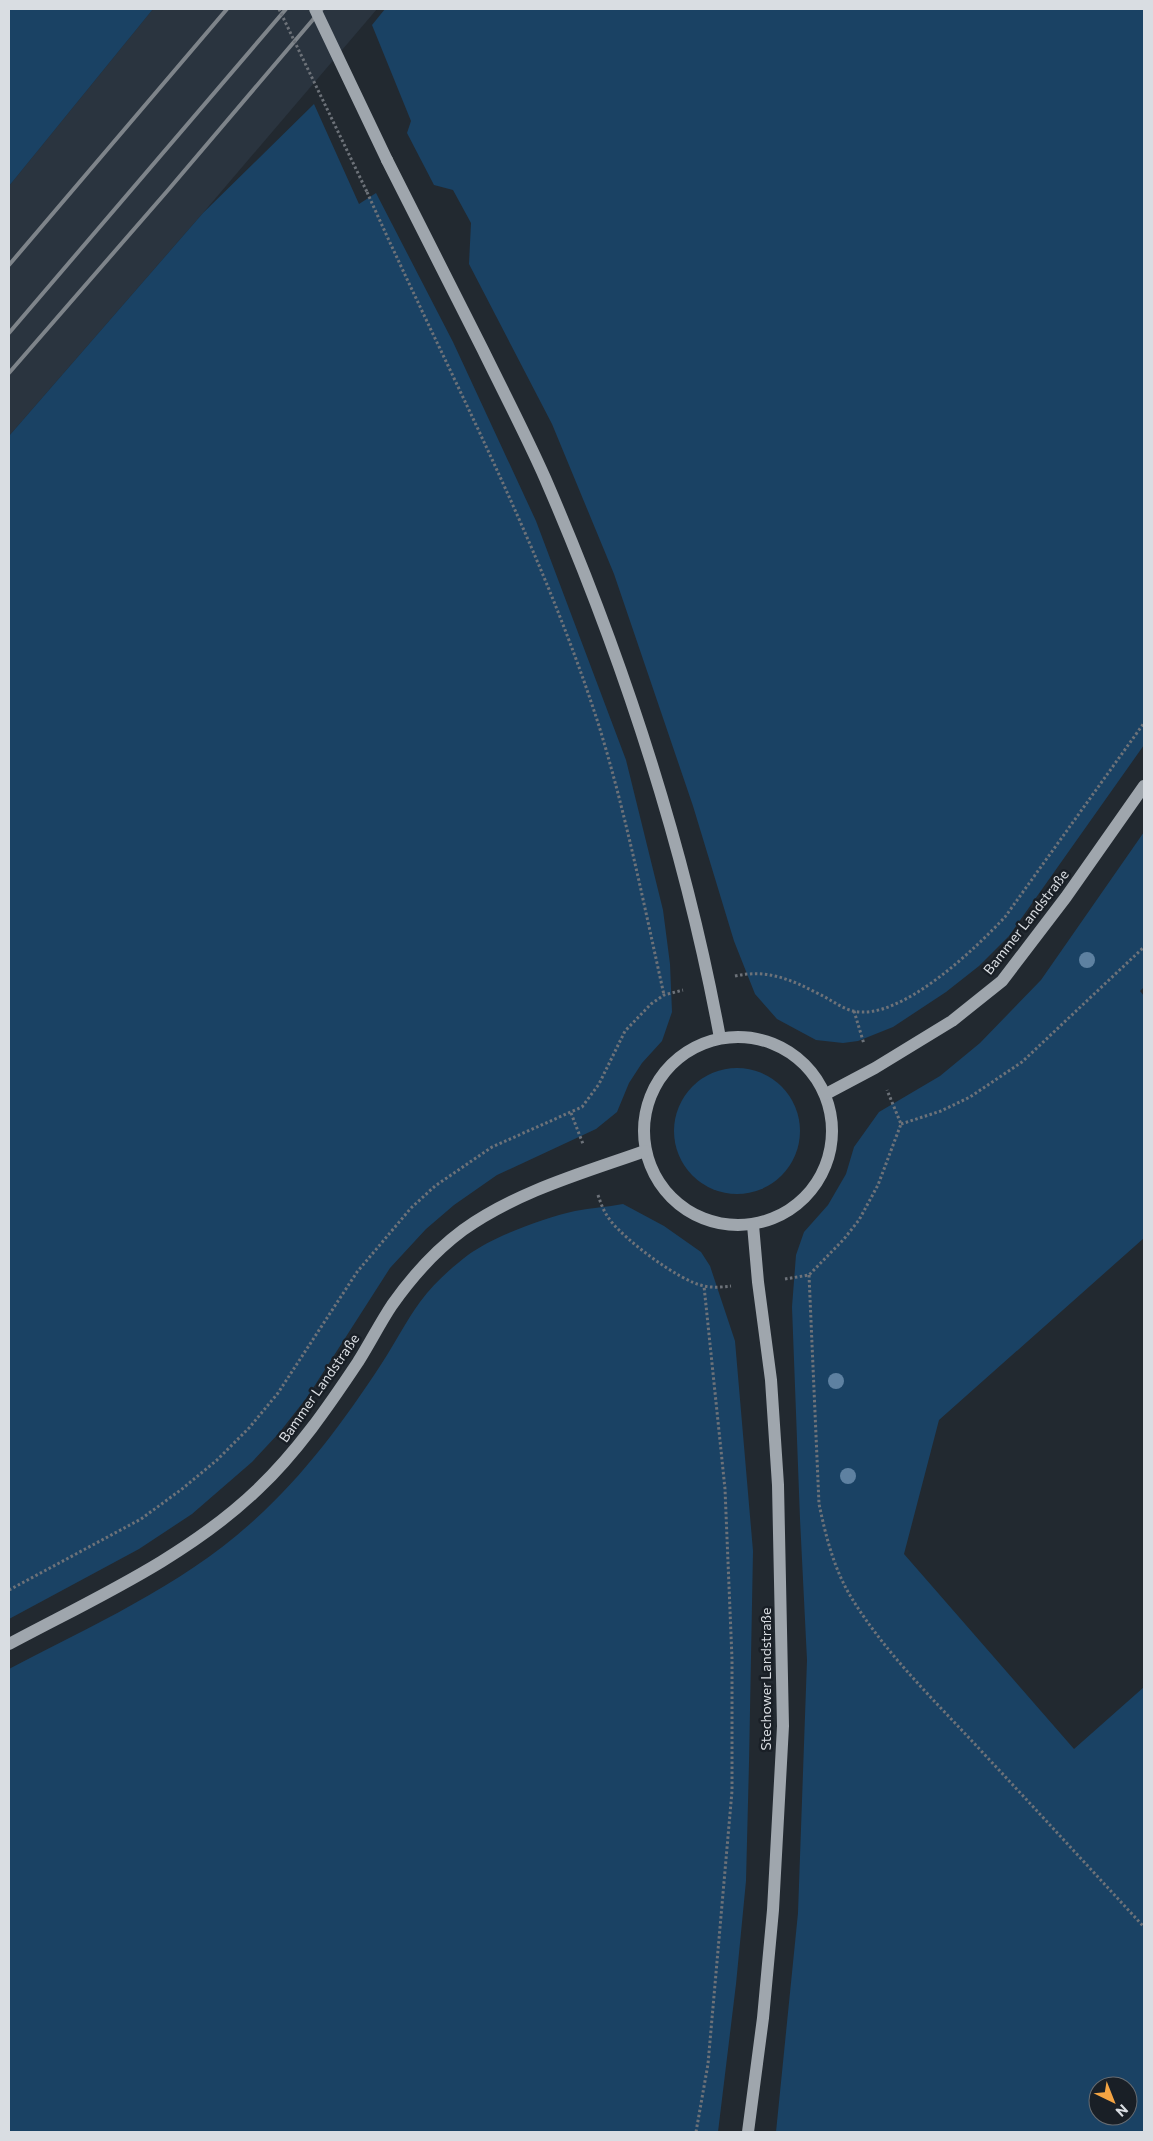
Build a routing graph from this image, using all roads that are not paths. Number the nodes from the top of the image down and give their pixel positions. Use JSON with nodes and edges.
{"nodes":[{"id":1,"x":315,"y":9,"type":"edge"},
{"id":2,"x":1144,"y":786,"type":"edge"},
{"id":3,"x":720,"y":1038,"type":"junction"},
{"id":4,"x":826,"y":1094,"type":"junction"},
{"id":5,"x":645,"y":1151,"type":"junction"},
{"id":6,"x":753,"y":1225,"type":"junction"},
{"id":7,"x":9,"y":1644,"type":"edge"},
{"id":8,"x":748,"y":2132,"type":"edge"}],
"edges":[{"from":1,"to":3,"type":"main road","bridge":true},
{"from":2,"to":4,"type":"main road","name":"Bammer Landstraße"},
{"from":3,"to":4,"type":"main road"},
{"from":3,"to":5,"type":"main road"},
{"from":4,"to":6,"type":"main road"},
{"from":5,"to":6,"type":"main road"},
{"from":5,"to":7,"type":"main road","name":"Bammer Landstraße"},
{"from":6,"to":8,"type":"main road","name":"Stechower Landstraße"}]}
